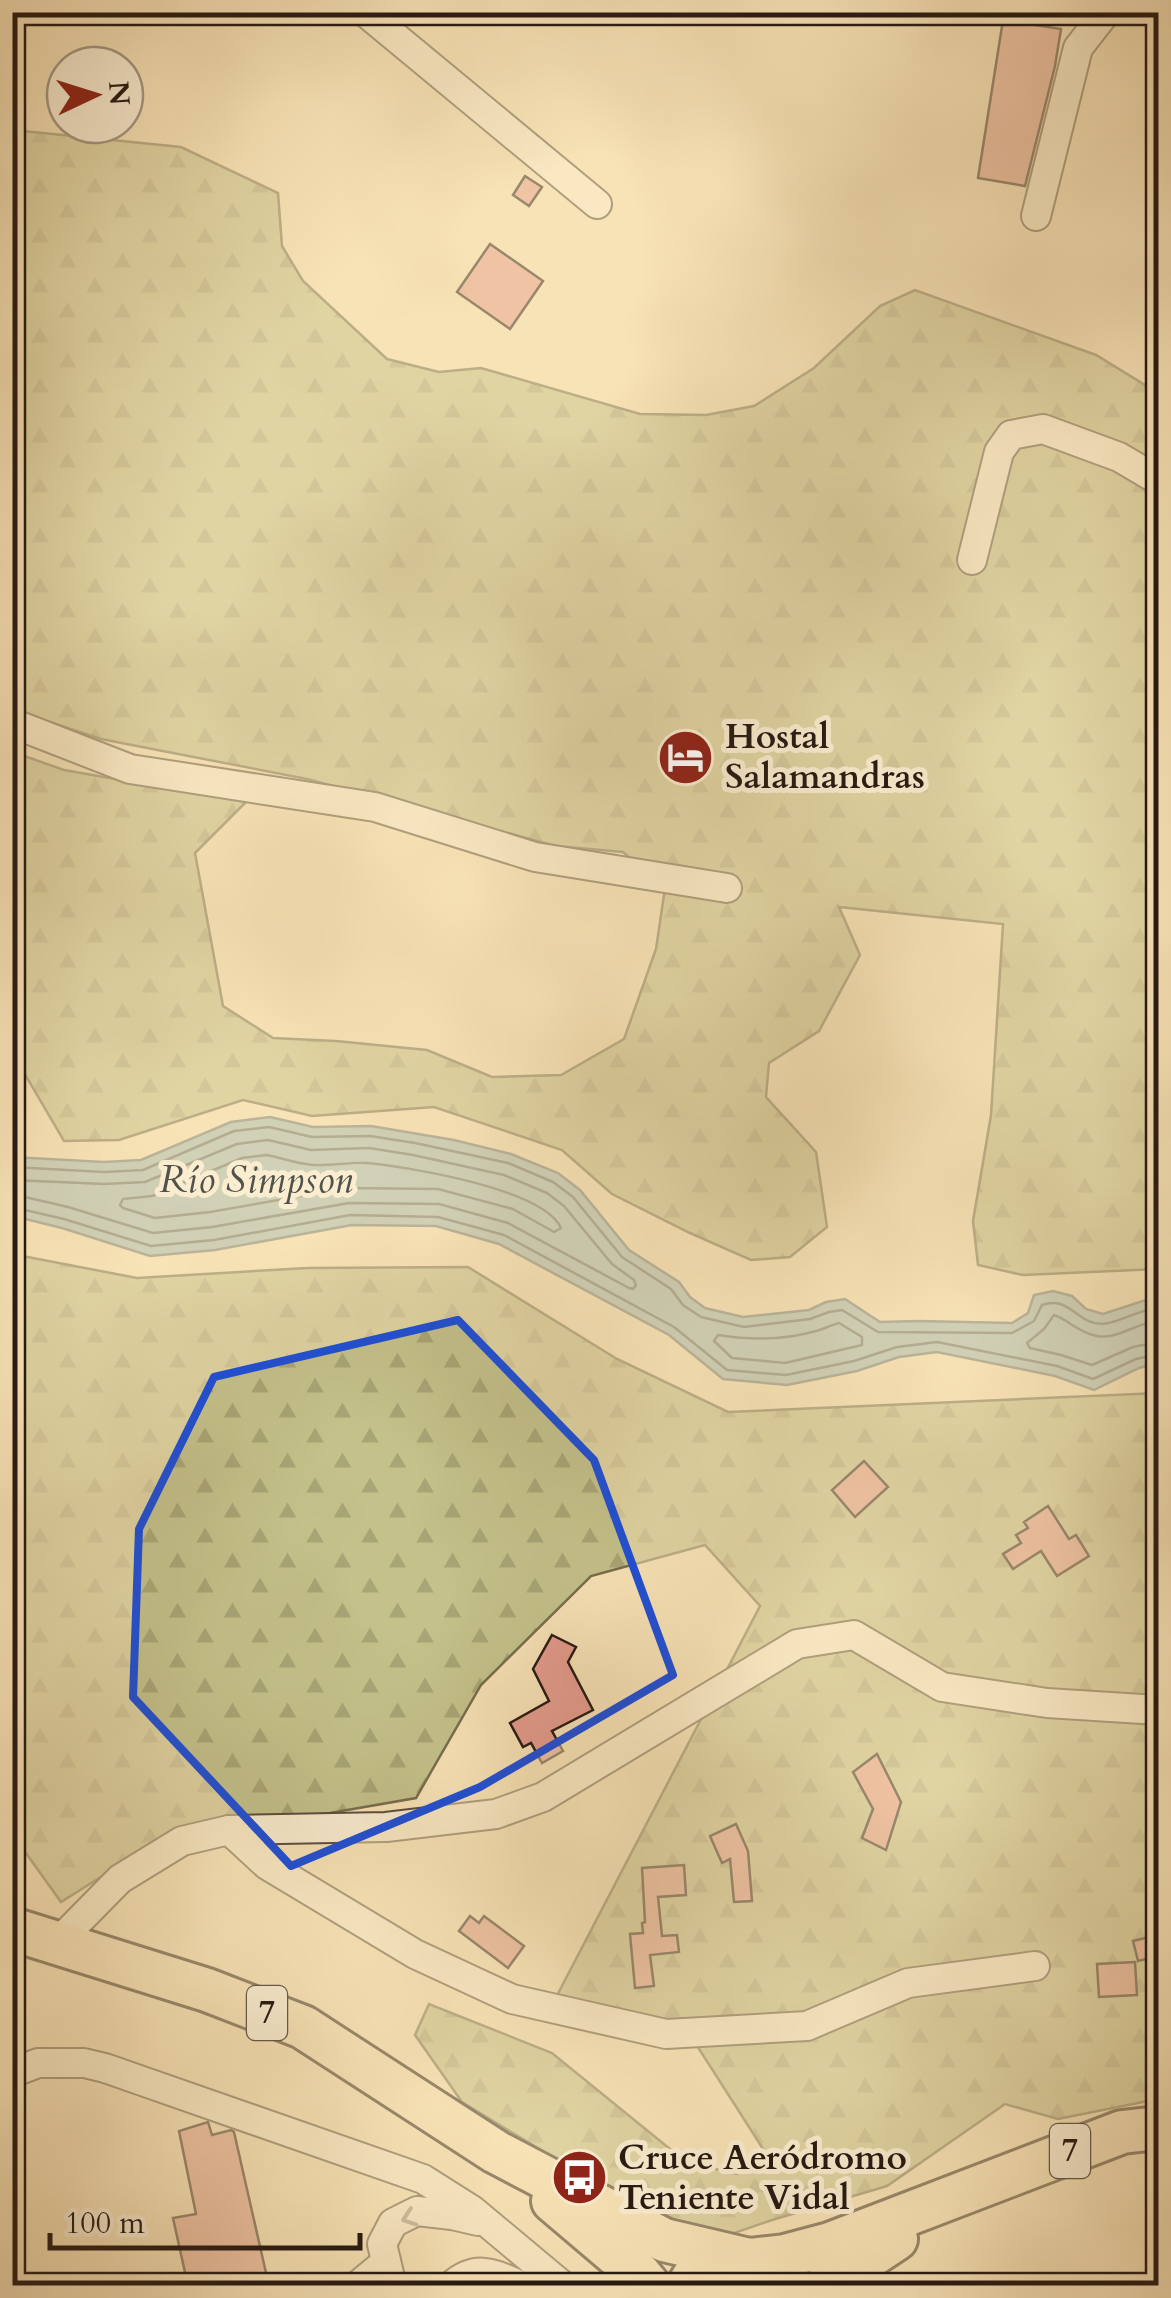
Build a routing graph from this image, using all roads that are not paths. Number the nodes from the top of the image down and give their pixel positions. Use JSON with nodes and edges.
{"nodes":[{"id":1,"x":365,"y":12,"type":"edge"},
{"id":2,"x":1106,"y":12,"type":"edge"},
{"id":3,"x":597,"y":204,"type":"dead end"},
{"id":4,"x":1036,"y":216,"type":"dead end"},
{"id":5,"x":1158,"y":480,"type":"edge"},
{"id":6,"x":972,"y":560,"type":"dead end"},
{"id":7,"x":12,"y":723,"type":"edge"},
{"id":8,"x":727,"y":888,"type":"dead end"},
{"id":9,"x":1158,"y":1710,"type":"edge"},
{"id":10,"x":228,"y":1830,"type":"junction"},
{"id":11,"x":12,"y":1929,"type":"edge"},
{"id":12,"x":57,"y":1943,"type":"junction"},
{"id":13,"x":1035,"y":1966,"type":"dead end"},
{"id":14,"x":12,"y":2073,"type":"edge"},
{"id":15,"x":1158,"y":2128,"type":"edge"},
{"id":16,"x":496,"y":2152,"type":"junction"},
{"id":17,"x":984,"y":2183,"type":"junction"},
{"id":18,"x":489,"y":2224,"type":"junction"},
{"id":19,"x":754,"y":2268,"type":"edge"},
{"id":20,"x":389,"y":2274,"type":"edge"},
{"id":21,"x":357,"y":2286,"type":"edge"},
{"id":22,"x":451,"y":2286,"type":"edge"},
{"id":23,"x":522,"y":2286,"type":"edge"},
{"id":24,"x":563,"y":2286,"type":"edge"},
{"id":25,"x":649,"y":2286,"type":"edge"},
{"id":26,"x":688,"y":2286,"type":"edge"},
{"id":27,"x":826,"y":2286,"type":"edge"}],
"edges":[{"from":1,"to":3,"type":"street"},
{"from":2,"to":4,"type":"street"},
{"from":5,"to":6,"type":"street"},
{"from":7,"to":8,"type":"street"},
{"from":9,"to":10,"type":"street"},
{"from":10,"to":12,"type":"street"},
{"from":10,"to":13,"type":"street"},
{"from":11,"to":12,"type":"highway","number":"7"},
{"from":12,"to":16,"type":"highway","number":"7"},
{"from":14,"to":18,"type":"street"},
{"from":15,"to":17,"type":"highway","number":"7"},
{"from":16,"to":19,"type":"highway","number":"7"},
{"from":16,"to":25,"type":"highway","number":"7"},
{"from":17,"to":19,"type":"highway","number":"7"},
{"from":17,"to":27,"type":"highway","number":"7"},
{"from":18,"to":20,"type":"street","one_way":true},
{"from":18,"to":24,"type":"street"},
{"from":19,"to":26,"type":"highway"},
{"from":20,"to":21,"type":"street"},
{"from":22,"to":23,"type":"street"}]}
